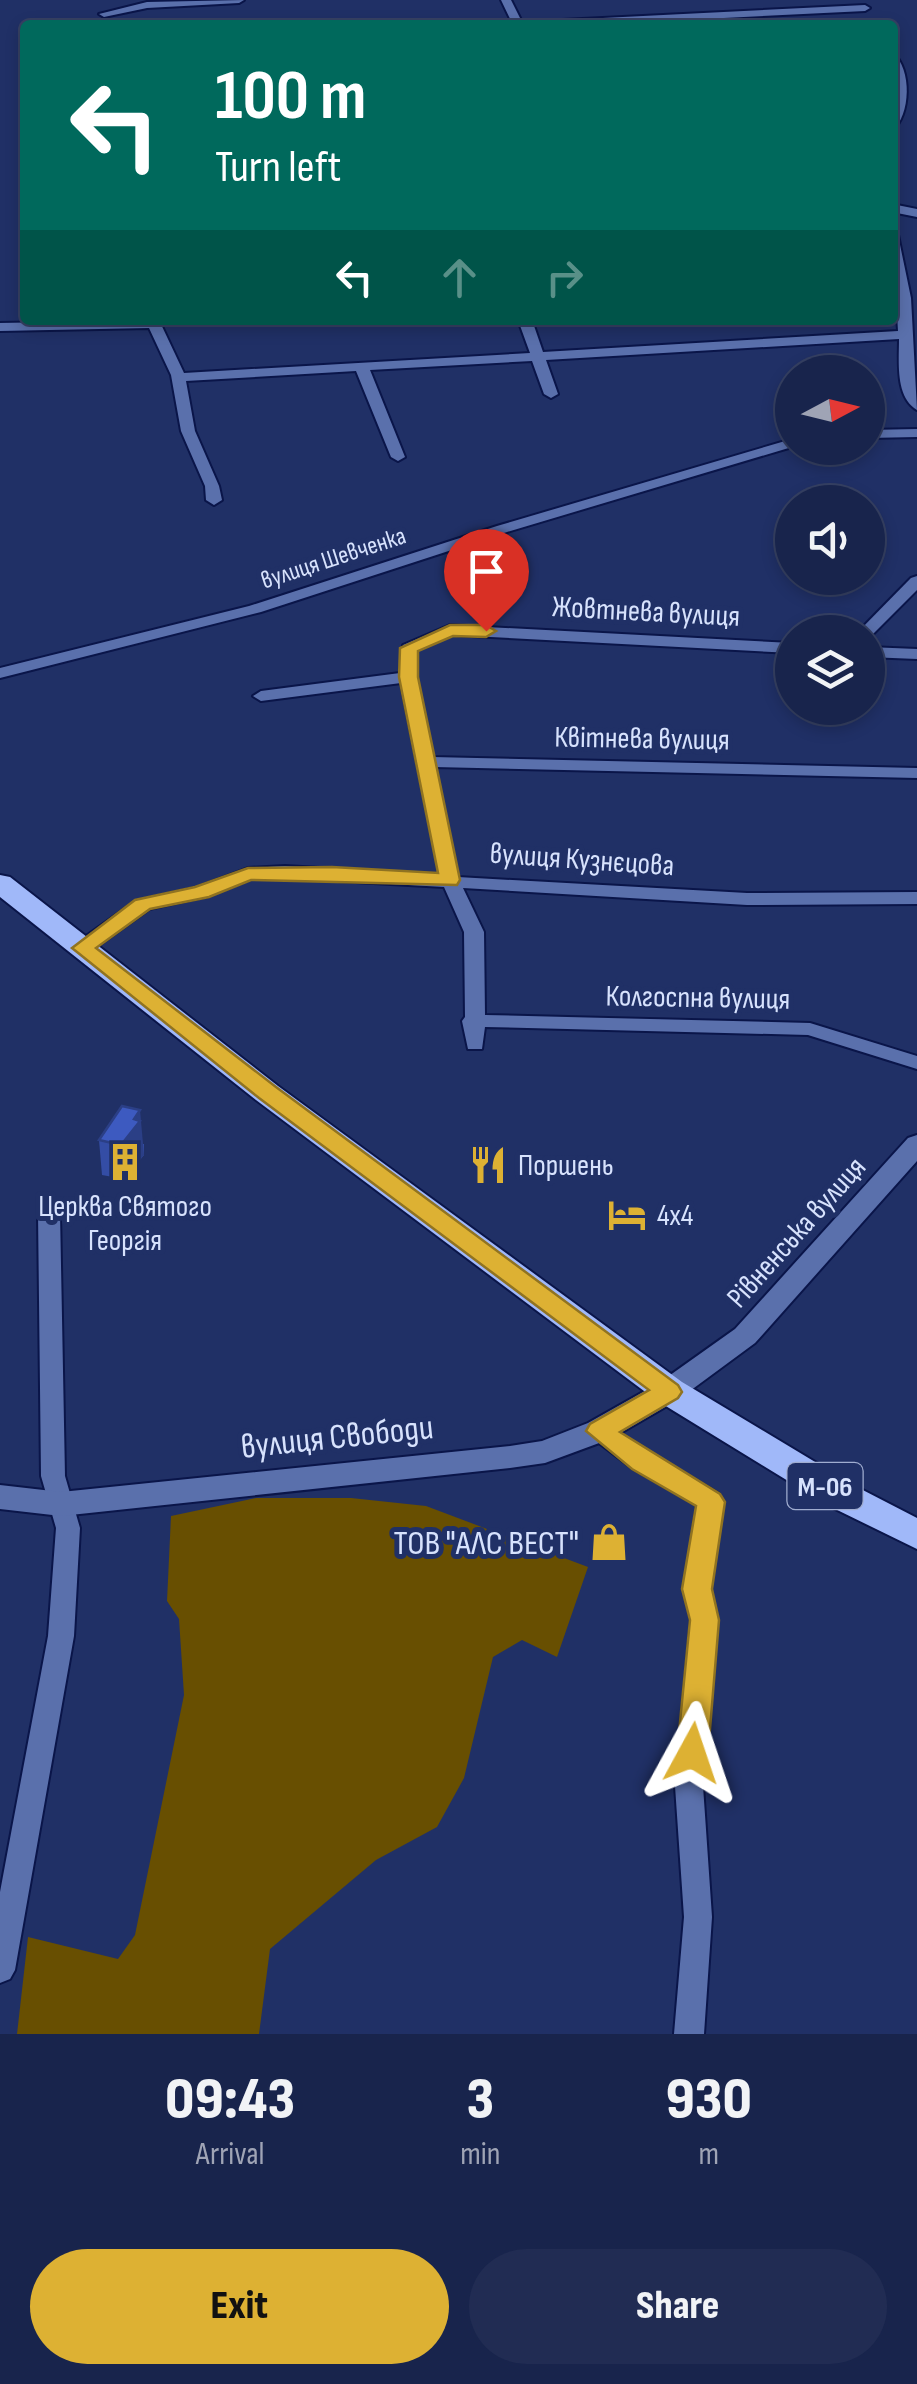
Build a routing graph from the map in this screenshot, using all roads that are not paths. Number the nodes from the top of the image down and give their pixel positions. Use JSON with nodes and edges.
{"nodes":[{"id":1,"x":239,"y":0,"type":"edge"},
{"id":2,"x":864,"y":4,"type":"edge"},
{"id":3,"x":106,"y":11,"type":"edge"},
{"id":4,"x":601,"y":20,"type":"edge"},
{"id":5,"x":898,"y":59,"type":"edge"},
{"id":6,"x":898,"y":86,"type":"edge"},
{"id":7,"x":898,"y":275,"type":"edge"},
{"id":8,"x":910,"y":300,"type":"edge"},
{"id":9,"x":61,"y":325,"type":"edge"},
{"id":10,"x":153,"y":325,"type":"edge"},
{"id":11,"x":527,"y":325,"type":"edge"},
{"id":12,"x":0,"y":327,"type":"edge"},
{"id":13,"x":904,"y":336,"type":"junction"},
{"id":14,"x":537,"y":356,"type":"junction"},
{"id":15,"x":361,"y":365,"type":"junction"},
{"id":16,"x":913,"y":365,"type":"edge"},
{"id":17,"x":178,"y":377,"type":"junction"},
{"id":18,"x":551,"y":394,"type":"dead end"},
{"id":19,"x":917,"y":406,"type":"edge"},
{"id":20,"x":917,"y":433,"type":"edge"},
{"id":21,"x":885,"y":434,"type":"edge"},
{"id":22,"x":775,"y":448,"type":"edge"},
{"id":23,"x":398,"y":458,"type":"dead end"},
{"id":24,"x":214,"y":500,"type":"dead end"},
{"id":25,"x":917,"y":581,"type":"edge"},
{"id":26,"x":883,"y":615,"type":"edge"},
{"id":27,"x":775,"y":647,"type":"edge"},
{"id":28,"x":885,"y":653,"type":"edge"},
{"id":29,"x":917,"y":654,"type":"edge"},
{"id":30,"x":0,"y":673,"type":"edge"},
{"id":31,"x":408,"y":677,"type":"junction"},
{"id":32,"x":261,"y":696,"type":"dead end"},
{"id":33,"x":426,"y":762,"type":"junction"},
{"id":34,"x":917,"y":774,"type":"edge"},
{"id":35,"x":450,"y":880,"type":"junction"},
{"id":36,"x":0,"y":882,"type":"edge"},
{"id":37,"x":917,"y":898,"type":"edge"},
{"id":38,"x":82,"y":948,"type":"junction"},
{"id":39,"x":472,"y":1020,"type":"junction"},
{"id":40,"x":474,"y":1045,"type":"dead end"},
{"id":41,"x":917,"y":1063,"type":"edge"},
{"id":42,"x":917,"y":1144,"type":"edge"},
{"id":43,"x":49,"y":1212,"type":"dead end"},
{"id":44,"x":669,"y":1392,"type":"junction"},
{"id":45,"x":599,"y":1431,"type":"junction"},
{"id":46,"x":0,"y":1496,"type":"edge"},
{"id":47,"x":62,"y":1504,"type":"junction"},
{"id":48,"x":917,"y":1535,"type":"edge"},
{"id":49,"x":0,"y":1970,"type":"edge"},
{"id":50,"x":689,"y":2034,"type":"edge"}],
"edges":[{"from":1,"to":3,"type":"street"},
{"from":2,"to":4,"type":"street"},
{"from":5,"to":6,"type":"street"},
{"from":7,"to":8,"type":"street"},
{"from":8,"to":13,"type":"street"},
{"from":9,"to":12,"type":"street"},
{"from":10,"to":17,"type":"street"},
{"from":11,"to":14,"type":"street"},
{"from":13,"to":14,"type":"street"},
{"from":13,"to":16,"type":"street"},
{"from":14,"to":15,"type":"street"},
{"from":14,"to":18,"type":"street"},
{"from":15,"to":17,"type":"street"},
{"from":15,"to":23,"type":"street"},
{"from":16,"to":19,"type":"street"},
{"from":17,"to":24,"type":"street"},
{"from":20,"to":21,"type":"street"},
{"from":22,"to":30,"type":"street","name":"вулиця Шевченка"},
{"from":25,"to":26,"type":"street"},
{"from":27,"to":31,"type":"street","name":"Жовтнева вулиця"},
{"from":28,"to":29,"type":"street"},
{"from":31,"to":32,"type":"street"},
{"from":31,"to":33,"type":"street"},
{"from":33,"to":34,"type":"street","name":"Квітнева вулиця"},
{"from":33,"to":35,"type":"street"},
{"from":35,"to":37,"type":"street","name":"вулиця Кузнєцова"},
{"from":35,"to":38,"type":"street","name":"вулиця Кузнєцова"},
{"from":35,"to":39,"type":"street"},
{"from":36,"to":38,"type":"highway","number":"М-06"},
{"from":38,"to":44,"type":"highway","number":"М-06"},
{"from":39,"to":40,"type":"street"},
{"from":39,"to":41,"type":"street","name":"Колгоспна вулиця"},
{"from":42,"to":44,"type":"main road","name":"Рівненська вулиця"},
{"from":43,"to":47,"type":"street"},
{"from":44,"to":45,"type":"main road","name":"вулиця Свободи"},
{"from":44,"to":48,"type":"highway","number":"М-06"},
{"from":45,"to":47,"type":"main road","name":"вулиця Свободи"},
{"from":45,"to":50,"type":"street"},
{"from":46,"to":47,"type":"main road","name":"вулиця Свободи"},
{"from":47,"to":49,"type":"street"}]}
